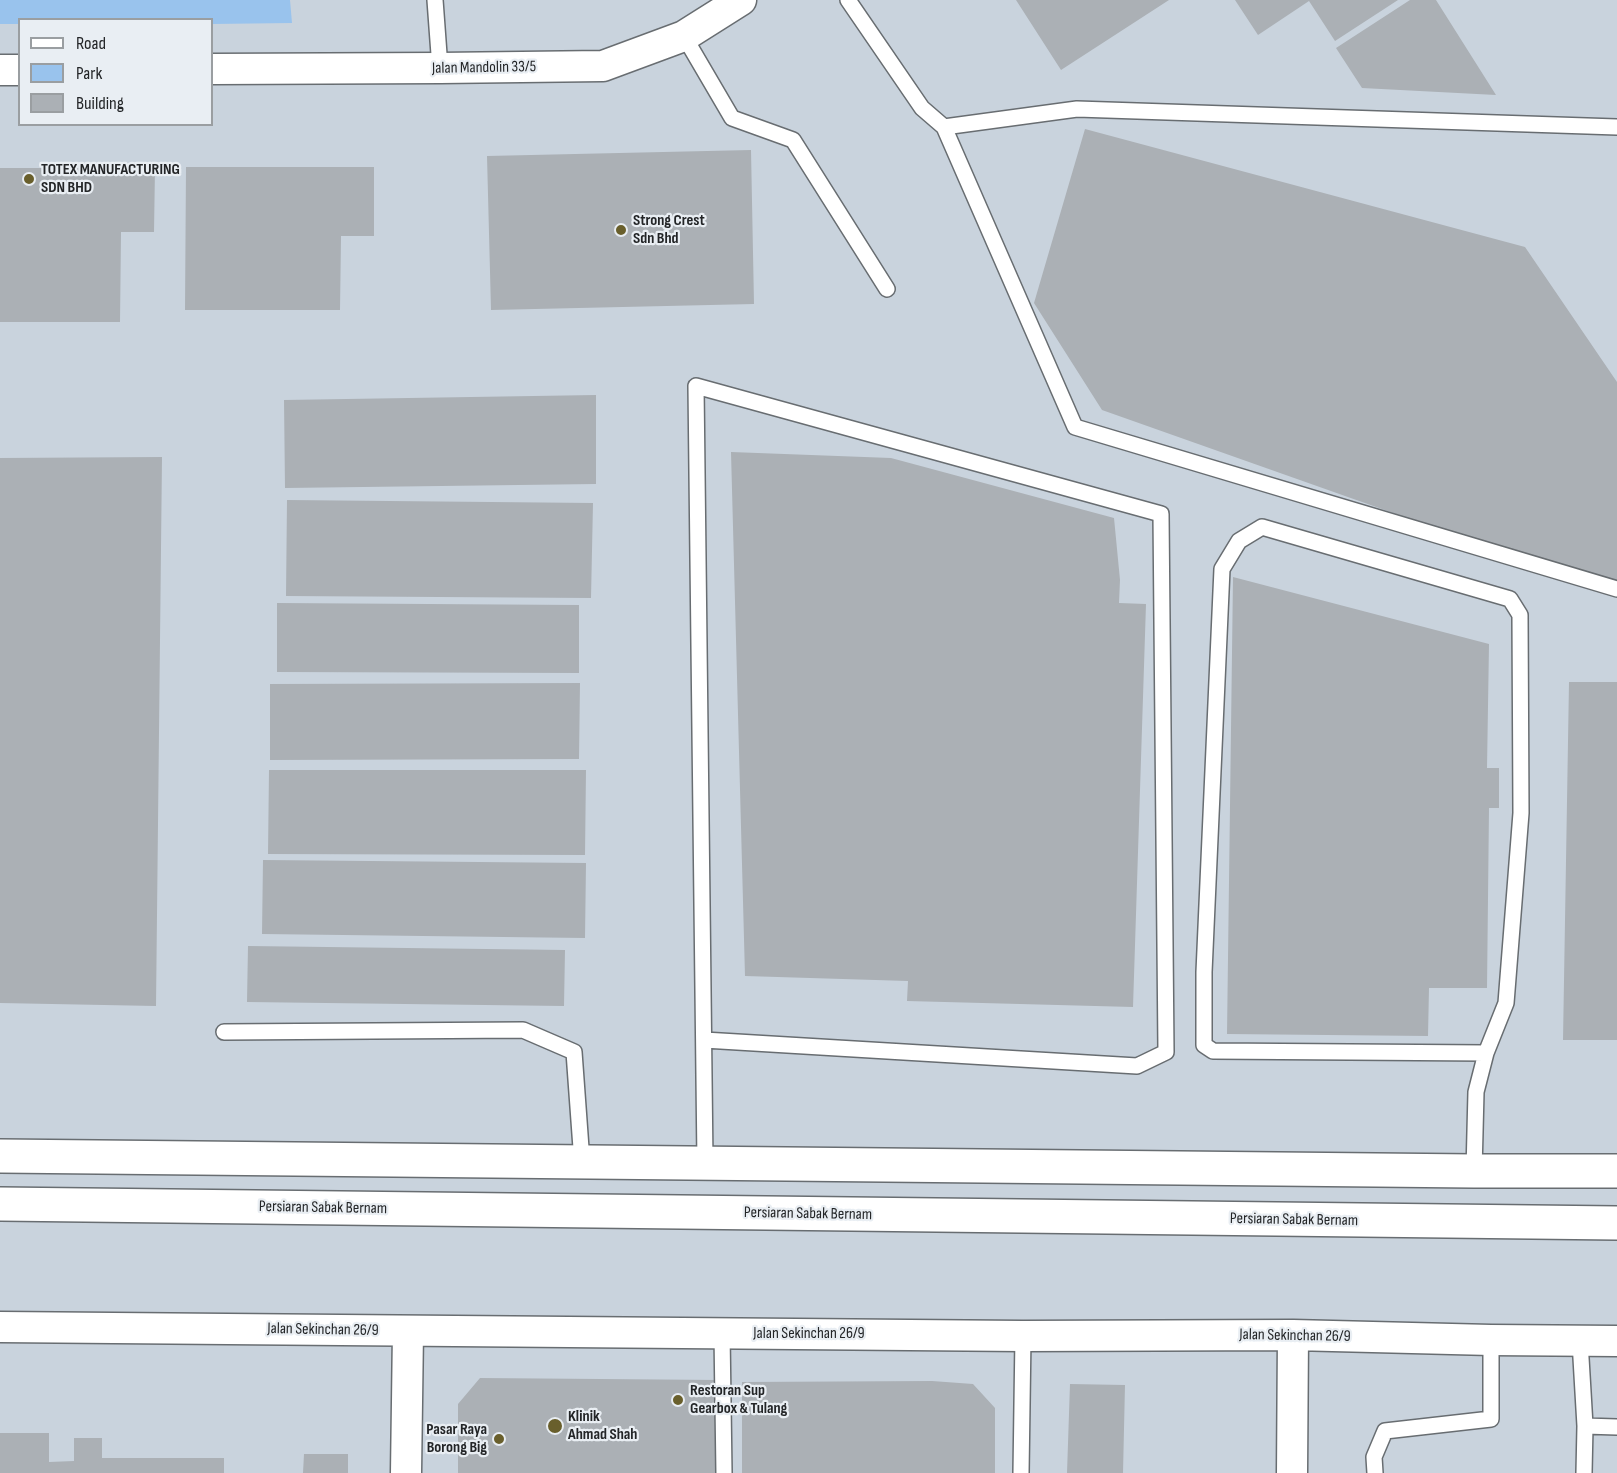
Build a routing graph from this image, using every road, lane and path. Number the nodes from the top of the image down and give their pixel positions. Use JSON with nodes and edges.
{"nodes":[{"id":1,"x":435,"y":0,"type":"edge"},
{"id":2,"x":741,"y":0,"type":"edge"},
{"id":3,"x":848,"y":0,"type":"edge"},
{"id":4,"x":684,"y":36,"type":"junction"},
{"id":5,"x":440,"y":68,"type":"junction"},
{"id":6,"x":213,"y":69,"type":"edge"},
{"id":7,"x":0,"y":70,"type":"edge"},
{"id":8,"x":18,"y":70,"type":"edge"},
{"id":9,"x":944,"y":127,"type":"junction"},
{"id":10,"x":1617,"y":127,"type":"edge"},
{"id":11,"x":887,"y":289,"type":"dead end"},
{"id":12,"x":1617,"y":589,"type":"edge"},
{"id":13,"x":224,"y":1032,"type":"dead end"},
{"id":14,"x":704,"y":1041,"type":"junction"},
{"id":15,"x":1486,"y":1053,"type":"junction"},
{"id":16,"x":0,"y":1156,"type":"edge"},
{"id":17,"x":582,"y":1162,"type":"junction"},
{"id":18,"x":705,"y":1163,"type":"junction"},
{"id":19,"x":1617,"y":1171,"type":"edge"},
{"id":20,"x":1474,"y":1172,"type":"junction"},
{"id":21,"x":0,"y":1204,"type":"edge"},
{"id":22,"x":1617,"y":1223,"type":"edge"},
{"id":23,"x":0,"y":1327,"type":"edge"},
{"id":24,"x":408,"y":1330,"type":"junction"},
{"id":25,"x":722,"y":1333,"type":"junction"},
{"id":26,"x":1293,"y":1335,"type":"junction"},
{"id":27,"x":1023,"y":1336,"type":"junction"},
{"id":28,"x":1491,"y":1340,"type":"junction"},
{"id":29,"x":1580,"y":1341,"type":"junction"},
{"id":30,"x":1617,"y":1341,"type":"edge"},
{"id":31,"x":1585,"y":1426,"type":"junction"},
{"id":32,"x":1617,"y":1427,"type":"edge"},
{"id":33,"x":406,"y":1473,"type":"edge"},
{"id":34,"x":724,"y":1473,"type":"edge"},
{"id":35,"x":1021,"y":1473,"type":"edge"},
{"id":36,"x":1292,"y":1473,"type":"edge"},
{"id":37,"x":1375,"y":1473,"type":"edge"},
{"id":38,"x":1584,"y":1473,"type":"edge"}],
"edges":[{"from":1,"to":5,"type":"lane"},
{"from":2,"to":4,"type":"street","name":"Jalan Mandolin 33/5"},
{"from":3,"to":9,"type":"lane"},
{"from":4,"to":5,"type":"street","name":"Jalan Mandolin 33/5"},
{"from":4,"to":11,"type":"lane"},
{"from":5,"to":6,"type":"street","name":"Jalan Mandolin 33/5"},
{"from":7,"to":8,"type":"street"},
{"from":9,"to":10,"type":"lane"},
{"from":9,"to":12,"type":"lane"},
{"from":13,"to":17,"type":"lane"},
{"from":14,"to":14,"type":"lane"},
{"from":14,"to":18,"type":"lane"},
{"from":15,"to":15,"type":"lane"},
{"from":15,"to":20,"type":"lane"},
{"from":16,"to":17,"type":"street"},
{"from":17,"to":18,"type":"street"},
{"from":18,"to":20,"type":"street"},
{"from":19,"to":20,"type":"street"},
{"from":21,"to":22,"type":"street","name":"Persiaran Sabak Bernam"},
{"from":23,"to":24,"type":"street","name":"Jalan Sekinchan 26/9"},
{"from":24,"to":25,"type":"street","name":"Jalan Sekinchan 26/9"},
{"from":24,"to":33,"type":"street"},
{"from":25,"to":27,"type":"street","name":"Jalan Sekinchan 26/9"},
{"from":25,"to":34,"type":"lane"},
{"from":26,"to":27,"type":"street","name":"Jalan Sekinchan 26/9"},
{"from":26,"to":28,"type":"street","name":"Jalan Sekinchan 26/9"},
{"from":26,"to":36,"type":"street"},
{"from":27,"to":35,"type":"lane"},
{"from":28,"to":29,"type":"street","name":"Jalan Sekinchan 26/9"},
{"from":28,"to":37,"type":"lane"},
{"from":29,"to":30,"type":"street","name":"Jalan Sekinchan 26/9"},
{"from":29,"to":31,"type":"lane"},
{"from":31,"to":32,"type":"lane"},
{"from":31,"to":38,"type":"lane"}]}
